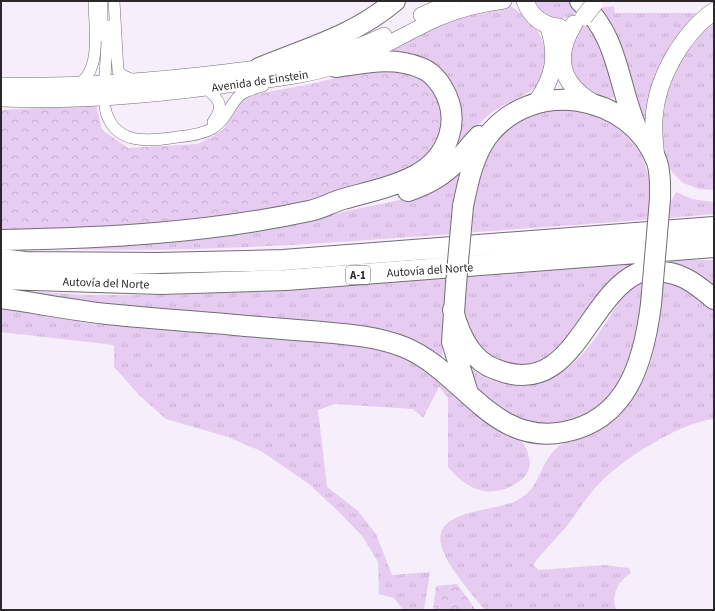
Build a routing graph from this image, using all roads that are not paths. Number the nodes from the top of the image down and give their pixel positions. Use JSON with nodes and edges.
{"nodes":[{"id":1,"x":94,"y":1,"type":"edge"},
{"id":2,"x":102,"y":1,"type":"edge"},
{"id":3,"x":108,"y":1,"type":"edge"},
{"id":4,"x":114,"y":1,"type":"edge"},
{"id":5,"x":395,"y":1,"type":"edge"},
{"id":6,"x":453,"y":1,"type":"edge"},
{"id":7,"x":506,"y":1,"type":"edge"},
{"id":8,"x":526,"y":4,"type":"edge"},
{"id":9,"x":588,"y":8,"type":"edge"},
{"id":10,"x":714,"y":11,"type":"edge"},
{"id":11,"x":548,"y":25,"type":"junction"},
{"id":12,"x":336,"y":67,"type":"junction"},
{"id":13,"x":258,"y":68,"type":"junction"},
{"id":14,"x":304,"y":75,"type":"junction"},
{"id":15,"x":146,"y":81,"type":"junction"},
{"id":16,"x":1,"y":85,"type":"edge"},
{"id":17,"x":77,"y":85,"type":"junction"},
{"id":18,"x":206,"y":88,"type":"junction"},
{"id":19,"x":1,"y":99,"type":"edge"},
{"id":20,"x":592,"y":102,"type":"junction"},
{"id":21,"x":535,"y":104,"type":"junction"},
{"id":22,"x":105,"y":108,"type":"dead end"},
{"id":23,"x":495,"y":128,"type":"junction"},
{"id":24,"x":636,"y":129,"type":"junction"},
{"id":25,"x":202,"y":133,"type":"junction"},
{"id":26,"x":657,"y":161,"type":"junction"},
{"id":27,"x":311,"y":211,"type":"junction"},
{"id":28,"x":714,"y":227,"type":"edge"},
{"id":29,"x":1,"y":240,"type":"edge"},
{"id":30,"x":714,"y":247,"type":"edge"},
{"id":31,"x":1,"y":259,"type":"edge"},
{"id":32,"x":1,"y":279,"type":"edge"},
{"id":33,"x":1,"y":298,"type":"edge"},
{"id":34,"x":714,"y":299,"type":"edge"},
{"id":35,"x":453,"y":310,"type":"junction"},
{"id":36,"x":468,"y":394,"type":"junction"}],
"edges":[{"from":1,"to":17,"type":"street"},
{"from":2,"to":3,"type":"street"},
{"from":4,"to":15,"type":"street"},
{"from":5,"to":13,"type":"highway"},
{"from":6,"to":13,"type":"street","name":"Avenida de Einstein"},
{"from":7,"to":8,"type":"street","name":"Avenida de Einstein"},
{"from":7,"to":12,"type":"street","name":"Avenida de Einstein"},
{"from":8,"to":11,"type":"main road"},
{"from":9,"to":11,"type":"main road"},
{"from":9,"to":20,"type":"main road"},
{"from":9,"to":24,"type":"highway"},
{"from":10,"to":26,"type":"main road"},
{"from":11,"to":21,"type":"main road"},
{"from":12,"to":14,"type":"street","name":"Avenida de Einstein"},
{"from":12,"to":27,"type":"highway"},
{"from":13,"to":15,"type":"street","name":"Avenida de Einstein"},
{"from":14,"to":18,"type":"street","name":"Avenida de Einstein"},
{"from":14,"to":25,"type":"street"},
{"from":15,"to":17,"type":"street","name":"Avenida de Einstein"},
{"from":16,"to":17,"type":"street","name":"Avenida de Einstein"},
{"from":18,"to":19,"type":"street","name":"Avenida de Einstein"},
{"from":18,"to":25,"type":"street"},
{"from":20,"to":21,"type":"highway"},
{"from":20,"to":24,"type":"highway"},
{"from":21,"to":23,"type":"highway"},
{"from":22,"to":25,"type":"street"},
{"from":23,"to":27,"type":"highway"},
{"from":23,"to":35,"type":"highway","bridge":true},
{"from":24,"to":26,"type":"highway"},
{"from":26,"to":36,"type":"highway","bridge":true},
{"from":27,"to":29,"type":"highway"},
{"from":28,"to":31,"type":"highway","name":"Autovía del Norte","number":"A-1"},
{"from":30,"to":32,"type":"highway","name":"Autovía del Norte","number":"A-1"},
{"from":33,"to":36,"type":"highway"},
{"from":34,"to":35,"type":"highway"},
{"from":35,"to":36,"type":"highway"}]}
